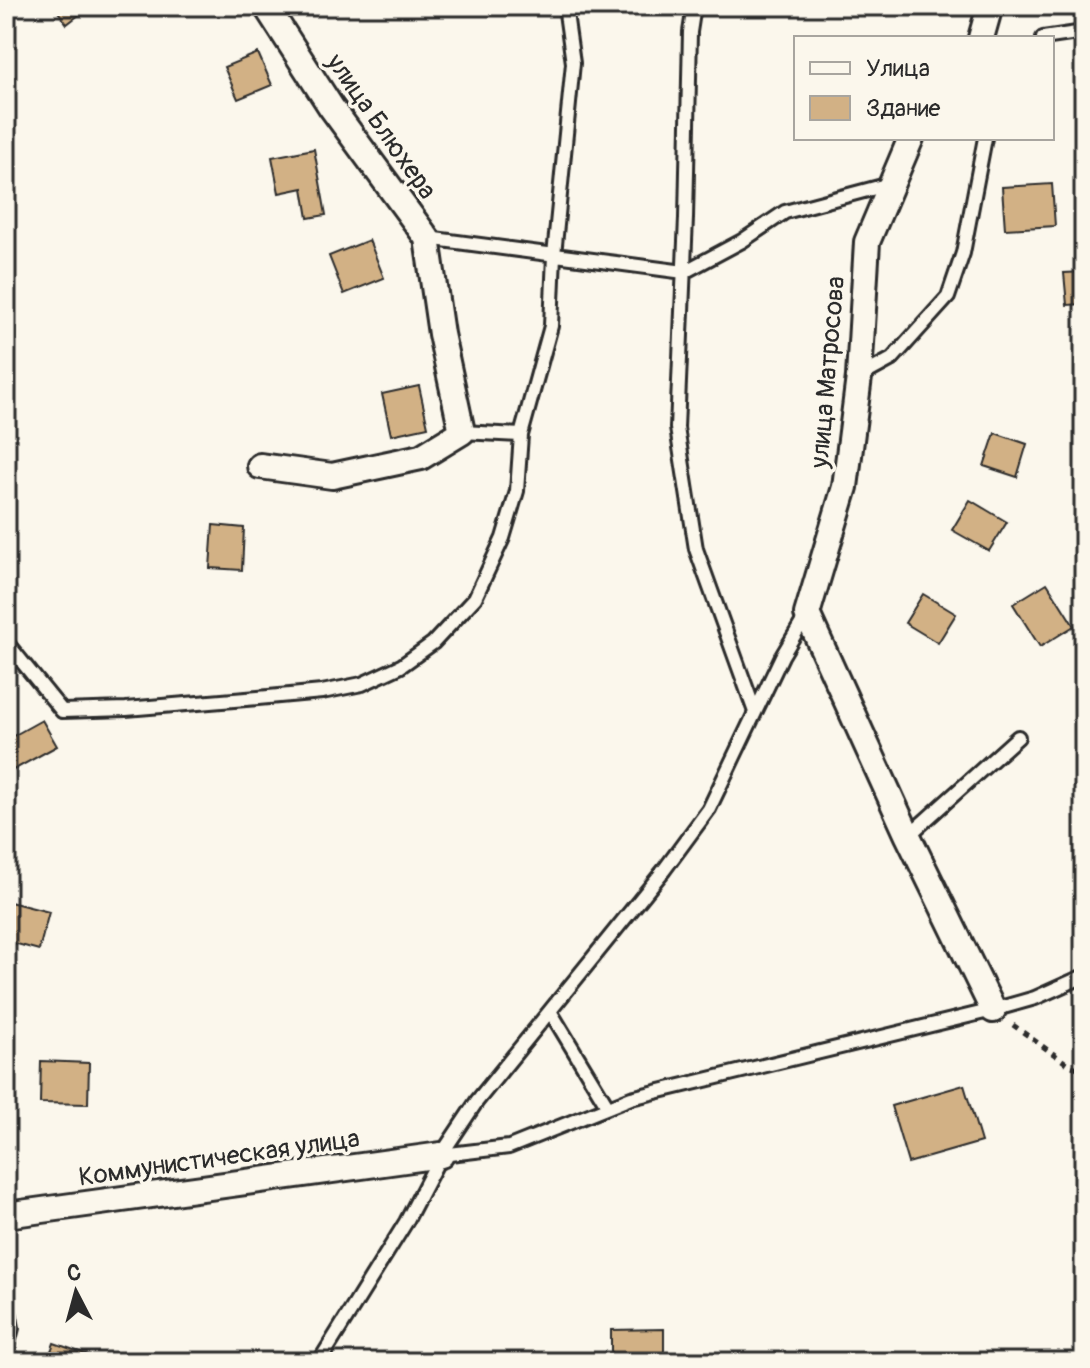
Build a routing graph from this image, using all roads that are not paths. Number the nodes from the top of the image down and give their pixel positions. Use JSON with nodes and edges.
{"nodes":[{"id":1,"x":266,"y":6,"type":"edge"},
{"id":2,"x":565,"y":6,"type":"edge"},
{"id":3,"x":694,"y":6,"type":"edge"},
{"id":4,"x":990,"y":6,"type":"edge"},
{"id":5,"x":1084,"y":32,"type":"edge"},
{"id":6,"x":982,"y":36,"type":"edge"},
{"id":7,"x":1054,"y":36,"type":"edge"},
{"id":8,"x":910,"y":140,"type":"edge"},
{"id":9,"x":985,"y":140,"type":"edge"},
{"id":10,"x":890,"y":184,"type":"junction"},
{"id":11,"x":427,"y":238,"type":"junction"},
{"id":12,"x":554,"y":255,"type":"junction"},
{"id":13,"x":684,"y":272,"type":"junction"},
{"id":14,"x":859,"y":377,"type":"junction"},
{"id":15,"x":462,"y":432,"type":"junction"},
{"id":16,"x":521,"y":435,"type":"junction"},
{"id":17,"x":260,"y":466,"type":"dead end"},
{"id":18,"x":807,"y":614,"type":"junction"},
{"id":19,"x":6,"y":642,"type":"edge"},
{"id":20,"x":755,"y":712,"type":"junction"},
{"id":21,"x":1018,"y":737,"type":"dead end"},
{"id":22,"x":908,"y":836,"type":"junction"},
{"id":23,"x":1084,"y":976,"type":"edge"},
{"id":24,"x":993,"y":1010,"type":"junction"},
{"id":25,"x":550,"y":1011,"type":"junction"},
{"id":26,"x":608,"y":1107,"type":"junction"},
{"id":27,"x":441,"y":1155,"type":"junction"},
{"id":28,"x":6,"y":1215,"type":"edge"},
{"id":29,"x":6,"y":1296,"type":"edge"},
{"id":30,"x":6,"y":1351,"type":"edge"},
{"id":31,"x":319,"y":1362,"type":"edge"}],
"edges":[{"from":1,"to":11,"type":"street","name":"улица Блюхера"},
{"from":2,"to":12,"type":"lane"},
{"from":3,"to":13,"type":"lane"},
{"from":4,"to":6,"type":"street"},
{"from":5,"to":7,"type":"lane"},
{"from":8,"to":10,"type":"street","name":"улица Матросова"},
{"from":9,"to":14,"type":"lane"},
{"from":10,"to":13,"type":"lane"},
{"from":10,"to":14,"type":"street","name":"улица Матросова"},
{"from":11,"to":12,"type":"lane"},
{"from":11,"to":15,"type":"street"},
{"from":12,"to":13,"type":"lane"},
{"from":12,"to":16,"type":"lane"},
{"from":13,"to":20,"type":"lane"},
{"from":14,"to":18,"type":"street","name":"улица Матросова"},
{"from":15,"to":16,"type":"lane"},
{"from":15,"to":17,"type":"street"},
{"from":16,"to":19,"type":"lane"},
{"from":18,"to":20,"type":"lane"},
{"from":18,"to":22,"type":"street"},
{"from":20,"to":25,"type":"lane"},
{"from":21,"to":22,"type":"lane"},
{"from":22,"to":24,"type":"street"},
{"from":23,"to":24,"type":"lane"},
{"from":24,"to":26,"type":"lane"},
{"from":25,"to":26,"type":"lane"},
{"from":25,"to":27,"type":"lane"},
{"from":26,"to":27,"type":"lane"},
{"from":27,"to":28,"type":"street","name":"Коммунистическая улица"},
{"from":27,"to":31,"type":"lane"},
{"from":29,"to":30,"type":"lane"}]}
